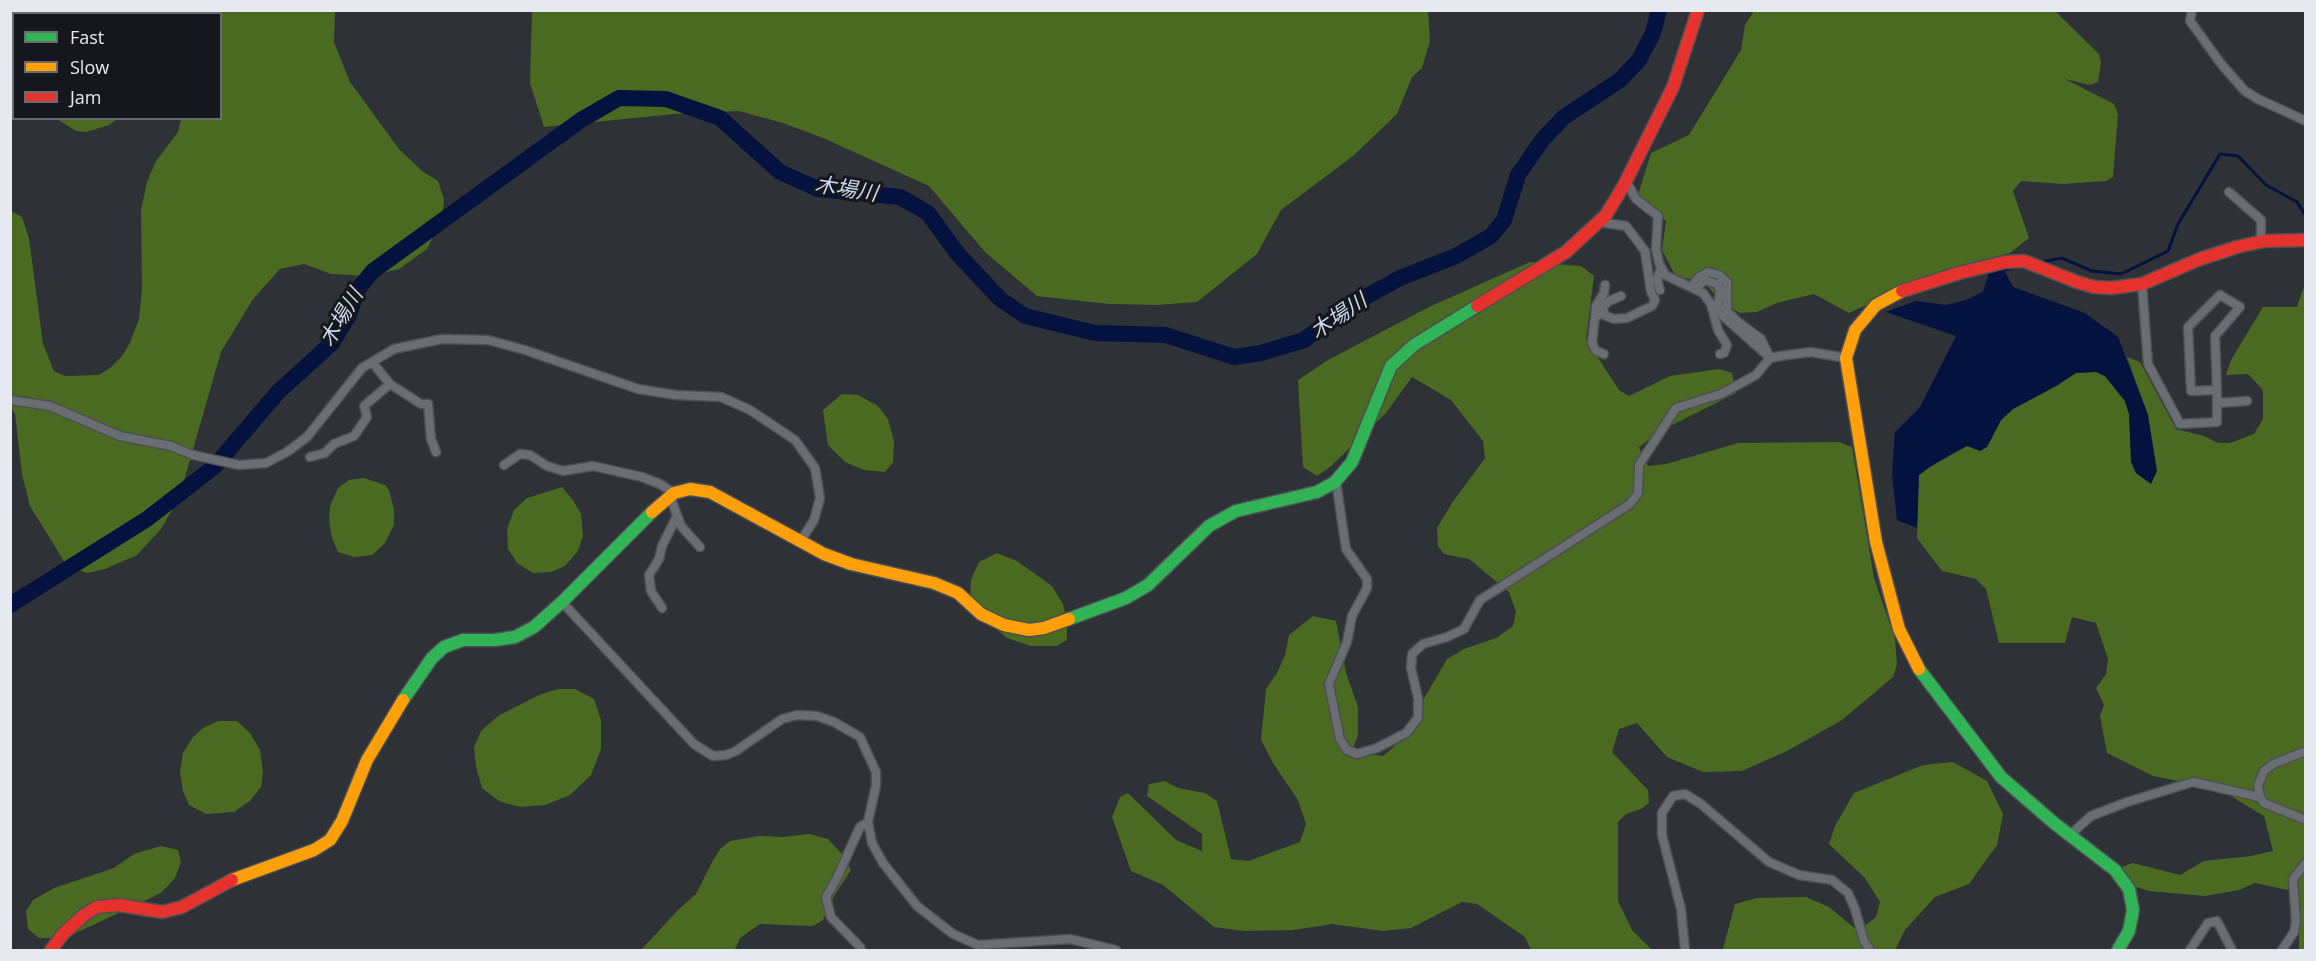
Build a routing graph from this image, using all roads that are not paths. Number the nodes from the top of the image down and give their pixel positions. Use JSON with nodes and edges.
{"nodes":[{"id":1,"x":1698,"y":10,"type":"edge"},
{"id":2,"x":2192,"y":10,"type":"edge"},
{"id":3,"x":2306,"y":121,"type":"edge"},
{"id":4,"x":1626,"y":181,"type":"junction"},
{"id":5,"x":2229,"y":192,"type":"dead end"},
{"id":6,"x":1599,"y":222,"type":"junction"},
{"id":7,"x":2306,"y":240,"type":"edge"},
{"id":8,"x":2261,"y":241,"type":"junction"},
{"id":9,"x":1660,"y":266,"type":"junction"},
{"id":10,"x":1647,"y":267,"type":"junction"},
{"id":11,"x":2142,"y":284,"type":"junction"},
{"id":12,"x":1605,"y":285,"type":"dead end"},
{"id":13,"x":1693,"y":288,"type":"junction"},
{"id":14,"x":1660,"y":290,"type":"dead end"},
{"id":15,"x":1621,"y":296,"type":"dead end"},
{"id":16,"x":1604,"y":312,"type":"junction"},
{"id":17,"x":1595,"y":317,"type":"junction"},
{"id":18,"x":1604,"y":354,"type":"dead end"},
{"id":19,"x":1720,"y":354,"type":"dead end"},
{"id":20,"x":1770,"y":358,"type":"junction"},
{"id":21,"x":1846,"y":358,"type":"junction"},
{"id":22,"x":372,"y":362,"type":"junction"},
{"id":23,"x":390,"y":384,"type":"junction"},
{"id":24,"x":2217,"y":390,"type":"junction"},
{"id":25,"x":10,"y":400,"type":"edge"},
{"id":26,"x":2247,"y":402,"type":"dead end"},
{"id":27,"x":2217,"y":403,"type":"junction"},
{"id":28,"x":436,"y":452,"type":"dead end"},
{"id":29,"x":310,"y":457,"type":"dead end"},
{"id":30,"x":504,"y":465,"type":"dead end"},
{"id":31,"x":1336,"y":481,"type":"junction"},
{"id":32,"x":672,"y":495,"type":"junction"},
{"id":33,"x":677,"y":516,"type":"junction"},
{"id":34,"x":800,"y":542,"type":"junction"},
{"id":35,"x":700,"y":547,"type":"dead end"},
{"id":36,"x":562,"y":602,"type":"junction"},
{"id":37,"x":662,"y":608,"type":"dead end"},
{"id":38,"x":2306,"y":751,"type":"edge"},
{"id":39,"x":2260,"y":797,"type":"junction"},
{"id":40,"x":2306,"y":820,"type":"edge"},
{"id":41,"x":868,"y":822,"type":"junction"},
{"id":42,"x":2070,"y":835,"type":"junction"},
{"id":43,"x":2306,"y":863,"type":"edge"},
{"id":44,"x":51,"y":951,"type":"edge"},
{"id":45,"x":861,"y":951,"type":"edge"},
{"id":46,"x":1116,"y":951,"type":"edge"},
{"id":47,"x":1685,"y":951,"type":"edge"},
{"id":48,"x":1870,"y":951,"type":"edge"},
{"id":49,"x":2118,"y":951,"type":"edge"},
{"id":50,"x":2190,"y":951,"type":"edge"},
{"id":51,"x":2232,"y":951,"type":"edge"},
{"id":52,"x":2282,"y":951,"type":"edge"}],
"edges":[{"from":1,"to":4,"type":"street"},
{"from":2,"to":3,"type":"street"},
{"from":4,"to":6,"type":"street"},
{"from":4,"to":9,"type":"street"},
{"from":5,"to":8,"type":"street"},
{"from":6,"to":10,"type":"street"},
{"from":6,"to":31,"type":"street"},
{"from":7,"to":8,"type":"street"},
{"from":8,"to":11,"type":"street"},
{"from":9,"to":10,"type":"street"},
{"from":9,"to":13,"type":"street"},
{"from":9,"to":14,"type":"street"},
{"from":10,"to":16,"type":"street"},
{"from":11,"to":21,"type":"street"},
{"from":11,"to":27,"type":"street"},
{"from":12,"to":17,"type":"street"},
{"from":13,"to":19,"type":"street"},
{"from":13,"to":20,"type":"street"},
{"from":15,"to":16,"type":"street"},
{"from":16,"to":17,"type":"street"},
{"from":17,"to":18,"type":"street"},
{"from":20,"to":21,"type":"street"},
{"from":20,"to":31,"type":"street"},
{"from":21,"to":42,"type":"street"},
{"from":22,"to":23,"type":"street"},
{"from":22,"to":25,"type":"street"},
{"from":22,"to":34,"type":"street"},
{"from":23,"to":28,"type":"street"},
{"from":23,"to":29,"type":"street"},
{"from":24,"to":24,"type":"street"},
{"from":24,"to":27,"type":"street"},
{"from":26,"to":27,"type":"street"},
{"from":30,"to":32,"type":"street"},
{"from":31,"to":34,"type":"street"},
{"from":32,"to":33,"type":"street"},
{"from":32,"to":34,"type":"street"},
{"from":32,"to":36,"type":"street"},
{"from":33,"to":35,"type":"street"},
{"from":33,"to":37,"type":"street"},
{"from":36,"to":41,"type":"street"},
{"from":36,"to":44,"type":"street"},
{"from":38,"to":39,"type":"street"},
{"from":39,"to":40,"type":"street"},
{"from":39,"to":42,"type":"street"},
{"from":41,"to":45,"type":"street"},
{"from":41,"to":46,"type":"street"},
{"from":42,"to":49,"type":"street"},
{"from":43,"to":52,"type":"street"},
{"from":47,"to":48,"type":"street"},
{"from":50,"to":51,"type":"street"}]}
